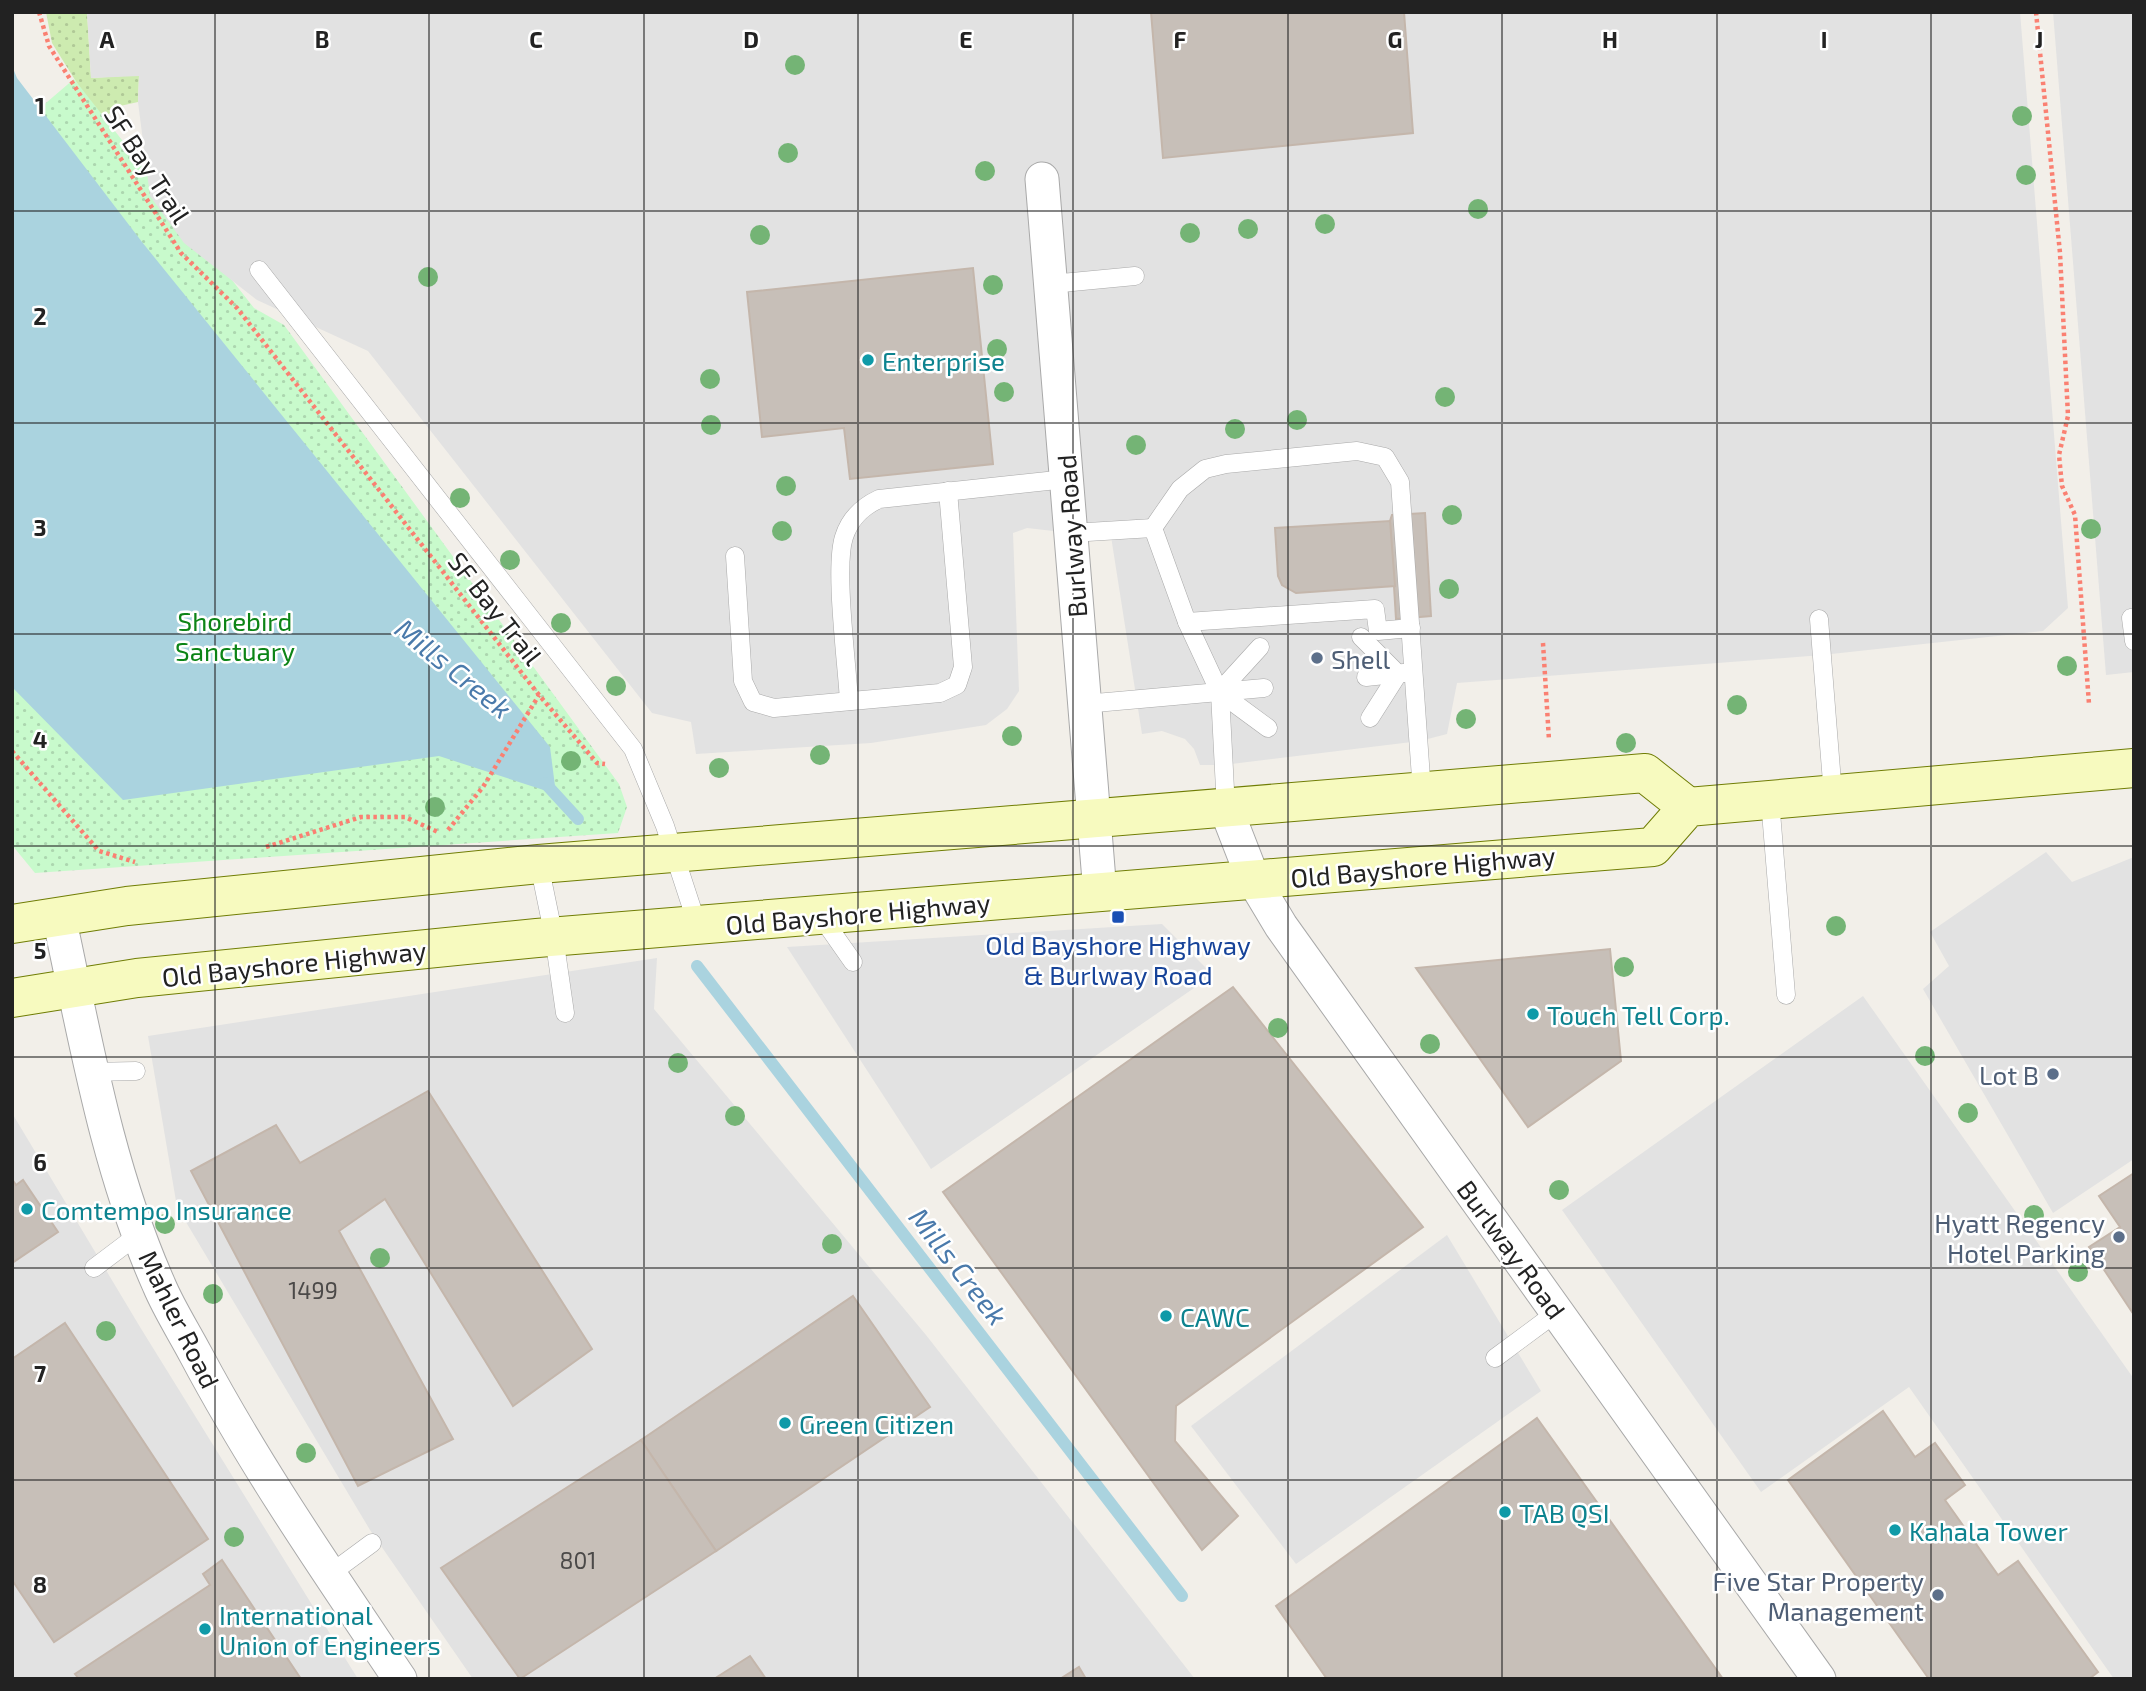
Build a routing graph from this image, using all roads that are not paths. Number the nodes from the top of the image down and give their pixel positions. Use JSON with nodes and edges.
{"nodes":[{"id":1,"x":1042,"y":179,"type":"dead end"},
{"id":2,"x":258,"y":270,"type":"dead end"},
{"id":3,"x":1135,"y":276,"type":"dead end"},
{"id":4,"x":1051,"y":284,"type":"junction"},
{"id":5,"x":1066,"y":479,"type":"junction"},
{"id":6,"x":948,"y":491,"type":"junction"},
{"id":7,"x":1153,"y":528,"type":"junction"},
{"id":8,"x":1071,"y":533,"type":"junction"},
{"id":9,"x":735,"y":556,"type":"dead end"},
{"id":10,"x":1819,"y":618,"type":"dead end"},
{"id":11,"x":2132,"y":618,"type":"dead end"},
{"id":12,"x":1187,"y":622,"type":"junction"},
{"id":13,"x":1411,"y":628,"type":"junction"},
{"id":14,"x":1362,"y":637,"type":"dead end"},
{"id":15,"x":2134,"y":641,"type":"edge"},
{"id":16,"x":1260,"y":647,"type":"dead end"},
{"id":17,"x":1406,"y":673,"type":"junction"},
{"id":18,"x":1366,"y":677,"type":"dead end"},
{"id":19,"x":1264,"y":688,"type":"dead end"},
{"id":20,"x":1219,"y":692,"type":"junction"},
{"id":21,"x":849,"y":701,"type":"junction"},
{"id":22,"x":1084,"y":704,"type":"junction"},
{"id":23,"x":1370,"y":718,"type":"dead end"},
{"id":24,"x":1268,"y":728,"type":"dead end"},
{"id":25,"x":2134,"y":768,"type":"edge"},
{"id":26,"x":1422,"y":792,"type":"junction"},
{"id":27,"x":1833,"y":795,"type":"junction"},
{"id":28,"x":1770,"y":800,"type":"junction"},
{"id":29,"x":1688,"y":807,"type":"junction"},
{"id":30,"x":1226,"y":808,"type":"junction"},
{"id":31,"x":1094,"y":818,"type":"junction"},
{"id":32,"x":673,"y":852,"type":"junction"},
{"id":33,"x":538,"y":864,"type":"junction"},
{"id":34,"x":1254,"y":881,"type":"junction"},
{"id":35,"x":1100,"y":893,"type":"junction"},
{"id":36,"x":820,"y":915,"type":"junction"},
{"id":37,"x":59,"y":917,"type":"junction"},
{"id":38,"x":12,"y":924,"type":"edge"},
{"id":39,"x":698,"y":927,"type":"junction"},
{"id":40,"x":554,"y":937,"type":"junction"},
{"id":41,"x":853,"y":962,"type":"dead end"},
{"id":42,"x":74,"y":988,"type":"junction"},
{"id":43,"x":1786,"y":995,"type":"dead end"},
{"id":44,"x":12,"y":998,"type":"edge"},
{"id":45,"x":565,"y":1013,"type":"dead end"},
{"id":46,"x":136,"y":1071,"type":"dead end"},
{"id":47,"x":92,"y":1072,"type":"junction"},
{"id":48,"x":139,"y":1234,"type":"junction"},
{"id":49,"x":94,"y":1268,"type":"dead end"},
{"id":50,"x":1557,"y":1312,"type":"junction"},
{"id":51,"x":1495,"y":1359,"type":"dead end"},
{"id":52,"x":372,"y":1543,"type":"dead end"},
{"id":53,"x":330,"y":1574,"type":"junction"},
{"id":54,"x":400,"y":1679,"type":"edge"},
{"id":55,"x":1819,"y":1679,"type":"edge"}],
"edges":[{"from":1,"to":4,"type":"street","name":"Burlway Road"},
{"from":2,"to":32,"type":"lane"},
{"from":3,"to":4,"type":"lane"},
{"from":4,"to":5,"type":"street","name":"Burlway Road"},
{"from":5,"to":6,"type":"lane"},
{"from":5,"to":8,"type":"street","name":"Burlway Road"},
{"from":6,"to":21,"type":"lane"},
{"from":6,"to":21,"type":"lane"},
{"from":7,"to":8,"type":"lane"},
{"from":7,"to":12,"type":"lane"},
{"from":7,"to":13,"type":"lane"},
{"from":8,"to":22,"type":"street","name":"Burlway Road"},
{"from":9,"to":21,"type":"lane"},
{"from":10,"to":27,"type":"lane"},
{"from":11,"to":15,"type":"lane"},
{"from":12,"to":13,"type":"lane"},
{"from":12,"to":20,"type":"lane"},
{"from":13,"to":17,"type":"lane"},
{"from":14,"to":17,"type":"lane"},
{"from":16,"to":20,"type":"lane"},
{"from":17,"to":18,"type":"lane"},
{"from":17,"to":23,"type":"lane"},
{"from":17,"to":26,"type":"lane"},
{"from":19,"to":20,"type":"lane"},
{"from":20,"to":22,"type":"lane"},
{"from":20,"to":24,"type":"lane"},
{"from":20,"to":30,"type":"lane"},
{"from":22,"to":31,"type":"street","name":"Burlway Road"},
{"from":25,"to":27,"type":"main road"},
{"from":26,"to":29,"type":"main road"},
{"from":26,"to":30,"type":"main road"},
{"from":27,"to":28,"type":"main road"},
{"from":28,"to":29,"type":"main road"},
{"from":28,"to":43,"type":"lane"},
{"from":29,"to":34,"type":"main road","name":"Old Bayshore Highway"},
{"from":30,"to":31,"type":"main road"},
{"from":30,"to":34,"type":"street","name":"Burlway Road"},
{"from":31,"to":32,"type":"main road"},
{"from":31,"to":35,"type":"street","name":"Burlway Road"},
{"from":32,"to":33,"type":"main road"},
{"from":32,"to":39,"type":"lane"},
{"from":33,"to":37,"type":"main road"},
{"from":33,"to":40,"type":"lane"},
{"from":34,"to":35,"type":"main road","name":"Old Bayshore Highway"},
{"from":34,"to":50,"type":"street","name":"Burlway Road"},
{"from":35,"to":36,"type":"main road","name":"Old Bayshore Highway"},
{"from":36,"to":39,"type":"main road","name":"Old Bayshore Highway"},
{"from":36,"to":41,"type":"lane"},
{"from":37,"to":38,"type":"main road"},
{"from":37,"to":42,"type":"street","name":"Mahler Road"},
{"from":39,"to":40,"type":"main road","name":"Old Bayshore Highway"},
{"from":40,"to":42,"type":"main road","name":"Old Bayshore Highway"},
{"from":40,"to":45,"type":"lane"},
{"from":42,"to":44,"type":"main road","name":"Old Bayshore Highway"},
{"from":42,"to":47,"type":"street","name":"Mahler Road"},
{"from":46,"to":47,"type":"lane"},
{"from":47,"to":48,"type":"street","name":"Mahler Road"},
{"from":48,"to":49,"type":"lane"},
{"from":48,"to":53,"type":"street","name":"Mahler Road"},
{"from":50,"to":51,"type":"lane"},
{"from":50,"to":55,"type":"street","name":"Burlway Road"},
{"from":52,"to":53,"type":"lane"},
{"from":53,"to":54,"type":"street","name":"Mahler Road"}]}
